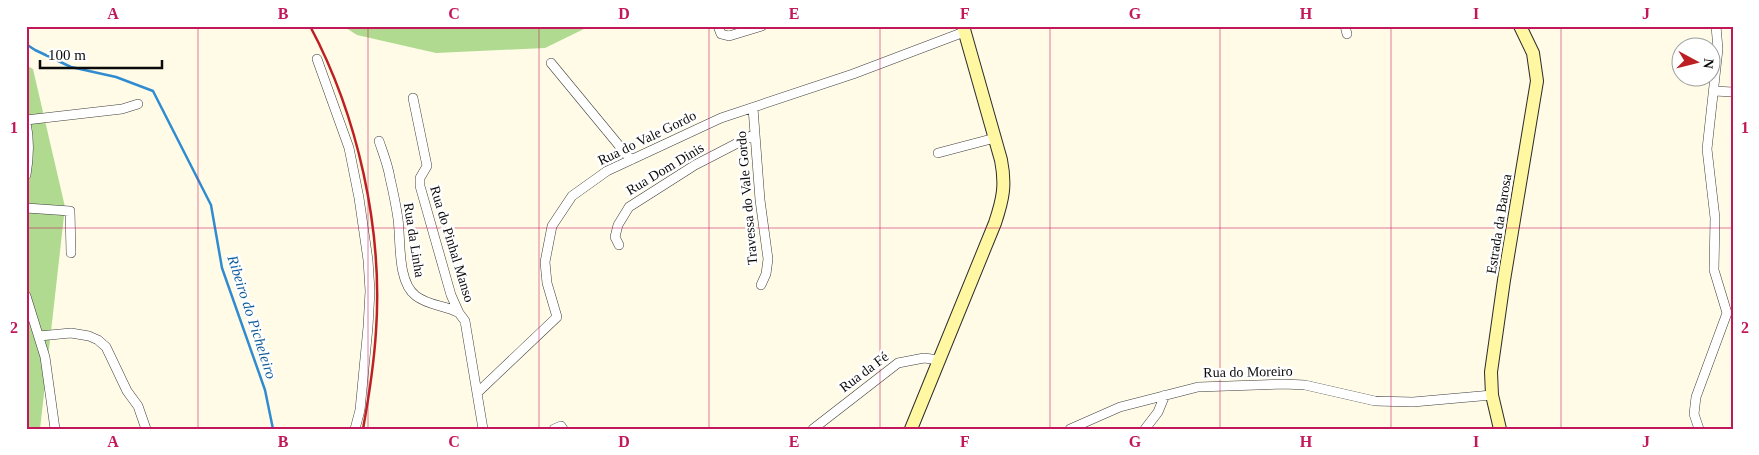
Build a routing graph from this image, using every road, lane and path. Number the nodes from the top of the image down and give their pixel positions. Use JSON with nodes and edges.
{"nodes":[{"id":1,"x":718,"y":26,"type":"edge"},
{"id":2,"x":762,"y":26,"type":"edge"},
{"id":3,"x":1520,"y":26,"type":"edge"},
{"id":4,"x":1719,"y":27,"type":"edge"},
{"id":5,"x":964,"y":29,"type":"edge"},
{"id":6,"x":317,"y":59,"type":"dead end"},
{"id":7,"x":551,"y":63,"type":"dead end"},
{"id":8,"x":1714,"y":91,"type":"junction"},
{"id":9,"x":1733,"y":92,"type":"edge"},
{"id":10,"x":413,"y":98,"type":"dead end"},
{"id":11,"x":138,"y":104,"type":"dead end"},
{"id":12,"x":753,"y":108,"type":"junction"},
{"id":13,"x":26,"y":122,"type":"edge"},
{"id":14,"x":755,"y":134,"type":"junction"},
{"id":15,"x":994,"y":138,"type":"junction"},
{"id":16,"x":379,"y":141,"type":"dead end"},
{"id":17,"x":938,"y":153,"type":"dead end"},
{"id":18,"x":632,"y":160,"type":"junction"},
{"id":19,"x":26,"y":175,"type":"edge"},
{"id":20,"x":26,"y":208,"type":"edge"},
{"id":21,"x":619,"y":245,"type":"dead end"},
{"id":22,"x":72,"y":253,"type":"dead end"},
{"id":23,"x":761,"y":285,"type":"dead end"},
{"id":24,"x":26,"y":296,"type":"edge"},
{"id":25,"x":459,"y":312,"type":"junction"},
{"id":26,"x":39,"y":336,"type":"junction"},
{"id":27,"x":939,"y":360,"type":"junction"},
{"id":28,"x":477,"y":393,"type":"junction"},
{"id":29,"x":1165,"y":395,"type":"junction"},
{"id":30,"x":1492,"y":395,"type":"junction"},
{"id":31,"x":55,"y":429,"type":"edge"},
{"id":32,"x":146,"y":429,"type":"edge"},
{"id":33,"x":355,"y":429,"type":"edge"},
{"id":34,"x":483,"y":429,"type":"edge"},
{"id":35,"x":554,"y":429,"type":"edge"},
{"id":36,"x":563,"y":429,"type":"edge"},
{"id":37,"x":813,"y":429,"type":"edge"},
{"id":38,"x":912,"y":429,"type":"edge"},
{"id":39,"x":1070,"y":429,"type":"edge"},
{"id":40,"x":1145,"y":429,"type":"edge"},
{"id":41,"x":1500,"y":429,"type":"edge"},
{"id":42,"x":1699,"y":429,"type":"edge"}],
"edges":[{"from":1,"to":2,"type":"street"},
{"from":3,"to":30,"type":"main road","name":"Estrada da Barosa"},
{"from":4,"to":8,"type":"street"},
{"from":5,"to":12,"type":"street","name":"Rua do Vale Gordo"},
{"from":5,"to":15,"type":"main road"},
{"from":6,"to":33,"type":"street"},
{"from":7,"to":18,"type":"street"},
{"from":8,"to":9,"type":"street"},
{"from":8,"to":42,"type":"street"},
{"from":10,"to":25,"type":"street","name":"Rua do Pinhal Manso"},
{"from":11,"to":13,"type":"street"},
{"from":12,"to":14,"type":"street","name":"Travessa do Vale Gordo"},
{"from":12,"to":18,"type":"street","name":"Rua do Vale Gordo"},
{"from":13,"to":19,"type":"street"},
{"from":14,"to":21,"type":"street","name":"Rua Dom Dinis"},
{"from":14,"to":23,"type":"street","name":"Travessa do Vale Gordo"},
{"from":15,"to":17,"type":"street"},
{"from":15,"to":27,"type":"main road"},
{"from":16,"to":25,"type":"street","name":"Rua da Linha"},
{"from":18,"to":28,"type":"street","name":"Rua do Vale Gordo"},
{"from":20,"to":22,"type":"street"},
{"from":24,"to":26,"type":"street"},
{"from":25,"to":28,"type":"street","name":"Rua do Pinhal Manso"},
{"from":26,"to":31,"type":"street"},
{"from":26,"to":32,"type":"street"},
{"from":27,"to":37,"type":"street","name":"Rua da Fé"},
{"from":27,"to":38,"type":"main road"},
{"from":28,"to":34,"type":"street","name":"Rua do Pinhal Manso"},
{"from":29,"to":30,"type":"street","name":"Rua do Moreiro"},
{"from":29,"to":39,"type":"street","name":"Rua do Moreiro"},
{"from":29,"to":40,"type":"street"},
{"from":30,"to":41,"type":"main road","name":"Estrada da Barosa"},
{"from":35,"to":36,"type":"street"}]}
